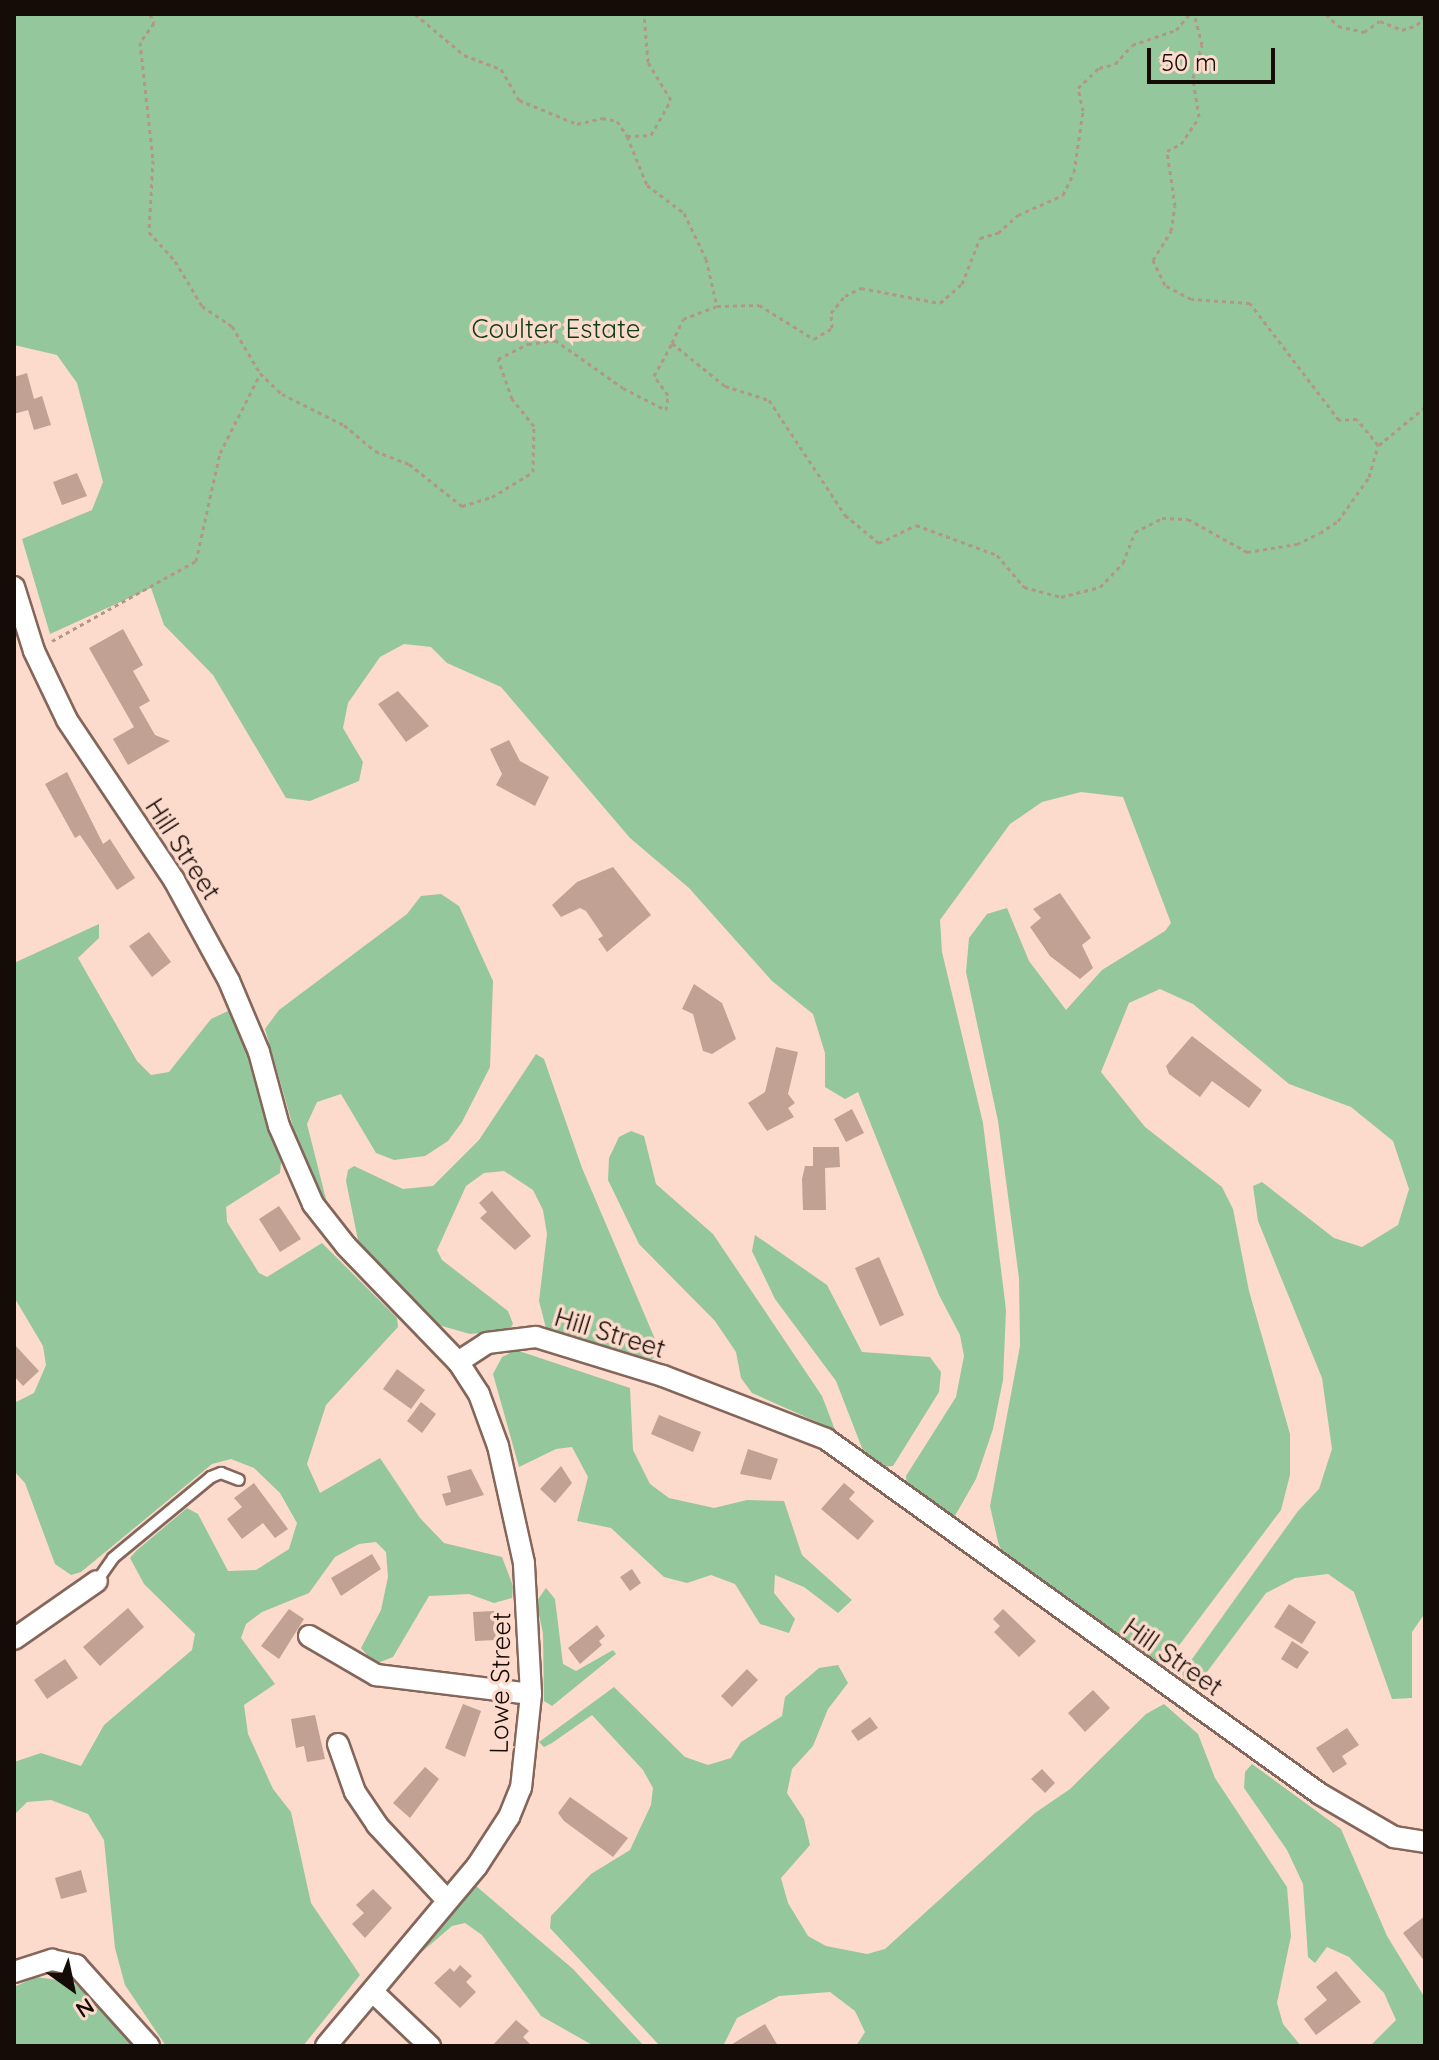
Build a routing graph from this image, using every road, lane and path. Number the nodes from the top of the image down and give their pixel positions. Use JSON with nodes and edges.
{"nodes":[{"id":1,"x":150,"y":14,"type":"edge"},
{"id":2,"x":415,"y":14,"type":"edge"},
{"id":3,"x":644,"y":14,"type":"edge"},
{"id":4,"x":1192,"y":14,"type":"edge"},
{"id":5,"x":1326,"y":14,"type":"edge"},
{"id":6,"x":1425,"y":15,"type":"edge"},
{"id":7,"x":627,"y":136,"type":"junction"},
{"id":8,"x":717,"y":306,"type":"junction"},
{"id":9,"x":672,"y":343,"type":"junction"},
{"id":10,"x":260,"y":373,"type":"junction"},
{"id":11,"x":1425,"y":407,"type":"edge"},
{"id":12,"x":1378,"y":445,"type":"junction"},
{"id":13,"x":14,"y":587,"type":"edge"},
{"id":14,"x":34,"y":651,"type":"junction"},
{"id":15,"x":458,"y":1362,"type":"junction"},
{"id":16,"x":239,"y":1480,"type":"dead end"},
{"id":17,"x":97,"y":1581,"type":"joint"},
{"id":18,"x":309,"y":1636,"type":"dead end"},
{"id":19,"x":14,"y":1639,"type":"edge"},
{"id":20,"x":531,"y":1694,"type":"junction"},
{"id":21,"x":338,"y":1744,"type":"dead end"},
{"id":22,"x":1425,"y":1842,"type":"edge"},
{"id":23,"x":447,"y":1900,"type":"junction"},
{"id":24,"x":14,"y":1972,"type":"edge"},
{"id":25,"x":373,"y":1992,"type":"junction"},
{"id":26,"x":149,"y":2046,"type":"edge"},
{"id":27,"x":326,"y":2046,"type":"edge"},
{"id":28,"x":430,"y":2046,"type":"edge"}],
"edges":[{"from":1,"to":10,"type":"path"},
{"from":2,"to":7,"type":"path"},
{"from":3,"to":7,"type":"path"},
{"from":4,"to":8,"type":"path"},
{"from":4,"to":12,"type":"path"},
{"from":5,"to":6,"type":"path"},
{"from":7,"to":8,"type":"path"},
{"from":8,"to":9,"type":"path"},
{"from":9,"to":10,"type":"path"},
{"from":9,"to":12,"type":"path"},
{"from":10,"to":14,"type":"path"},
{"from":11,"to":12,"type":"path"},
{"from":13,"to":14,"type":"street","name":"Hill Street"},
{"from":14,"to":15,"type":"street","name":"Hill Street"},
{"from":15,"to":20,"type":"street","name":"Lowe Street"},
{"from":15,"to":22,"type":"street","name":"Hill Street"},
{"from":16,"to":17,"type":"lane"},
{"from":17,"to":19,"type":"street"},
{"from":18,"to":20,"type":"street"},
{"from":20,"to":23,"type":"street","name":"Lowe Street"},
{"from":21,"to":23,"type":"street"},
{"from":23,"to":25,"type":"street","name":"Lowe Street"},
{"from":24,"to":26,"type":"street"},
{"from":25,"to":27,"type":"street","name":"Lowe Street"},
{"from":25,"to":28,"type":"street"}]}
